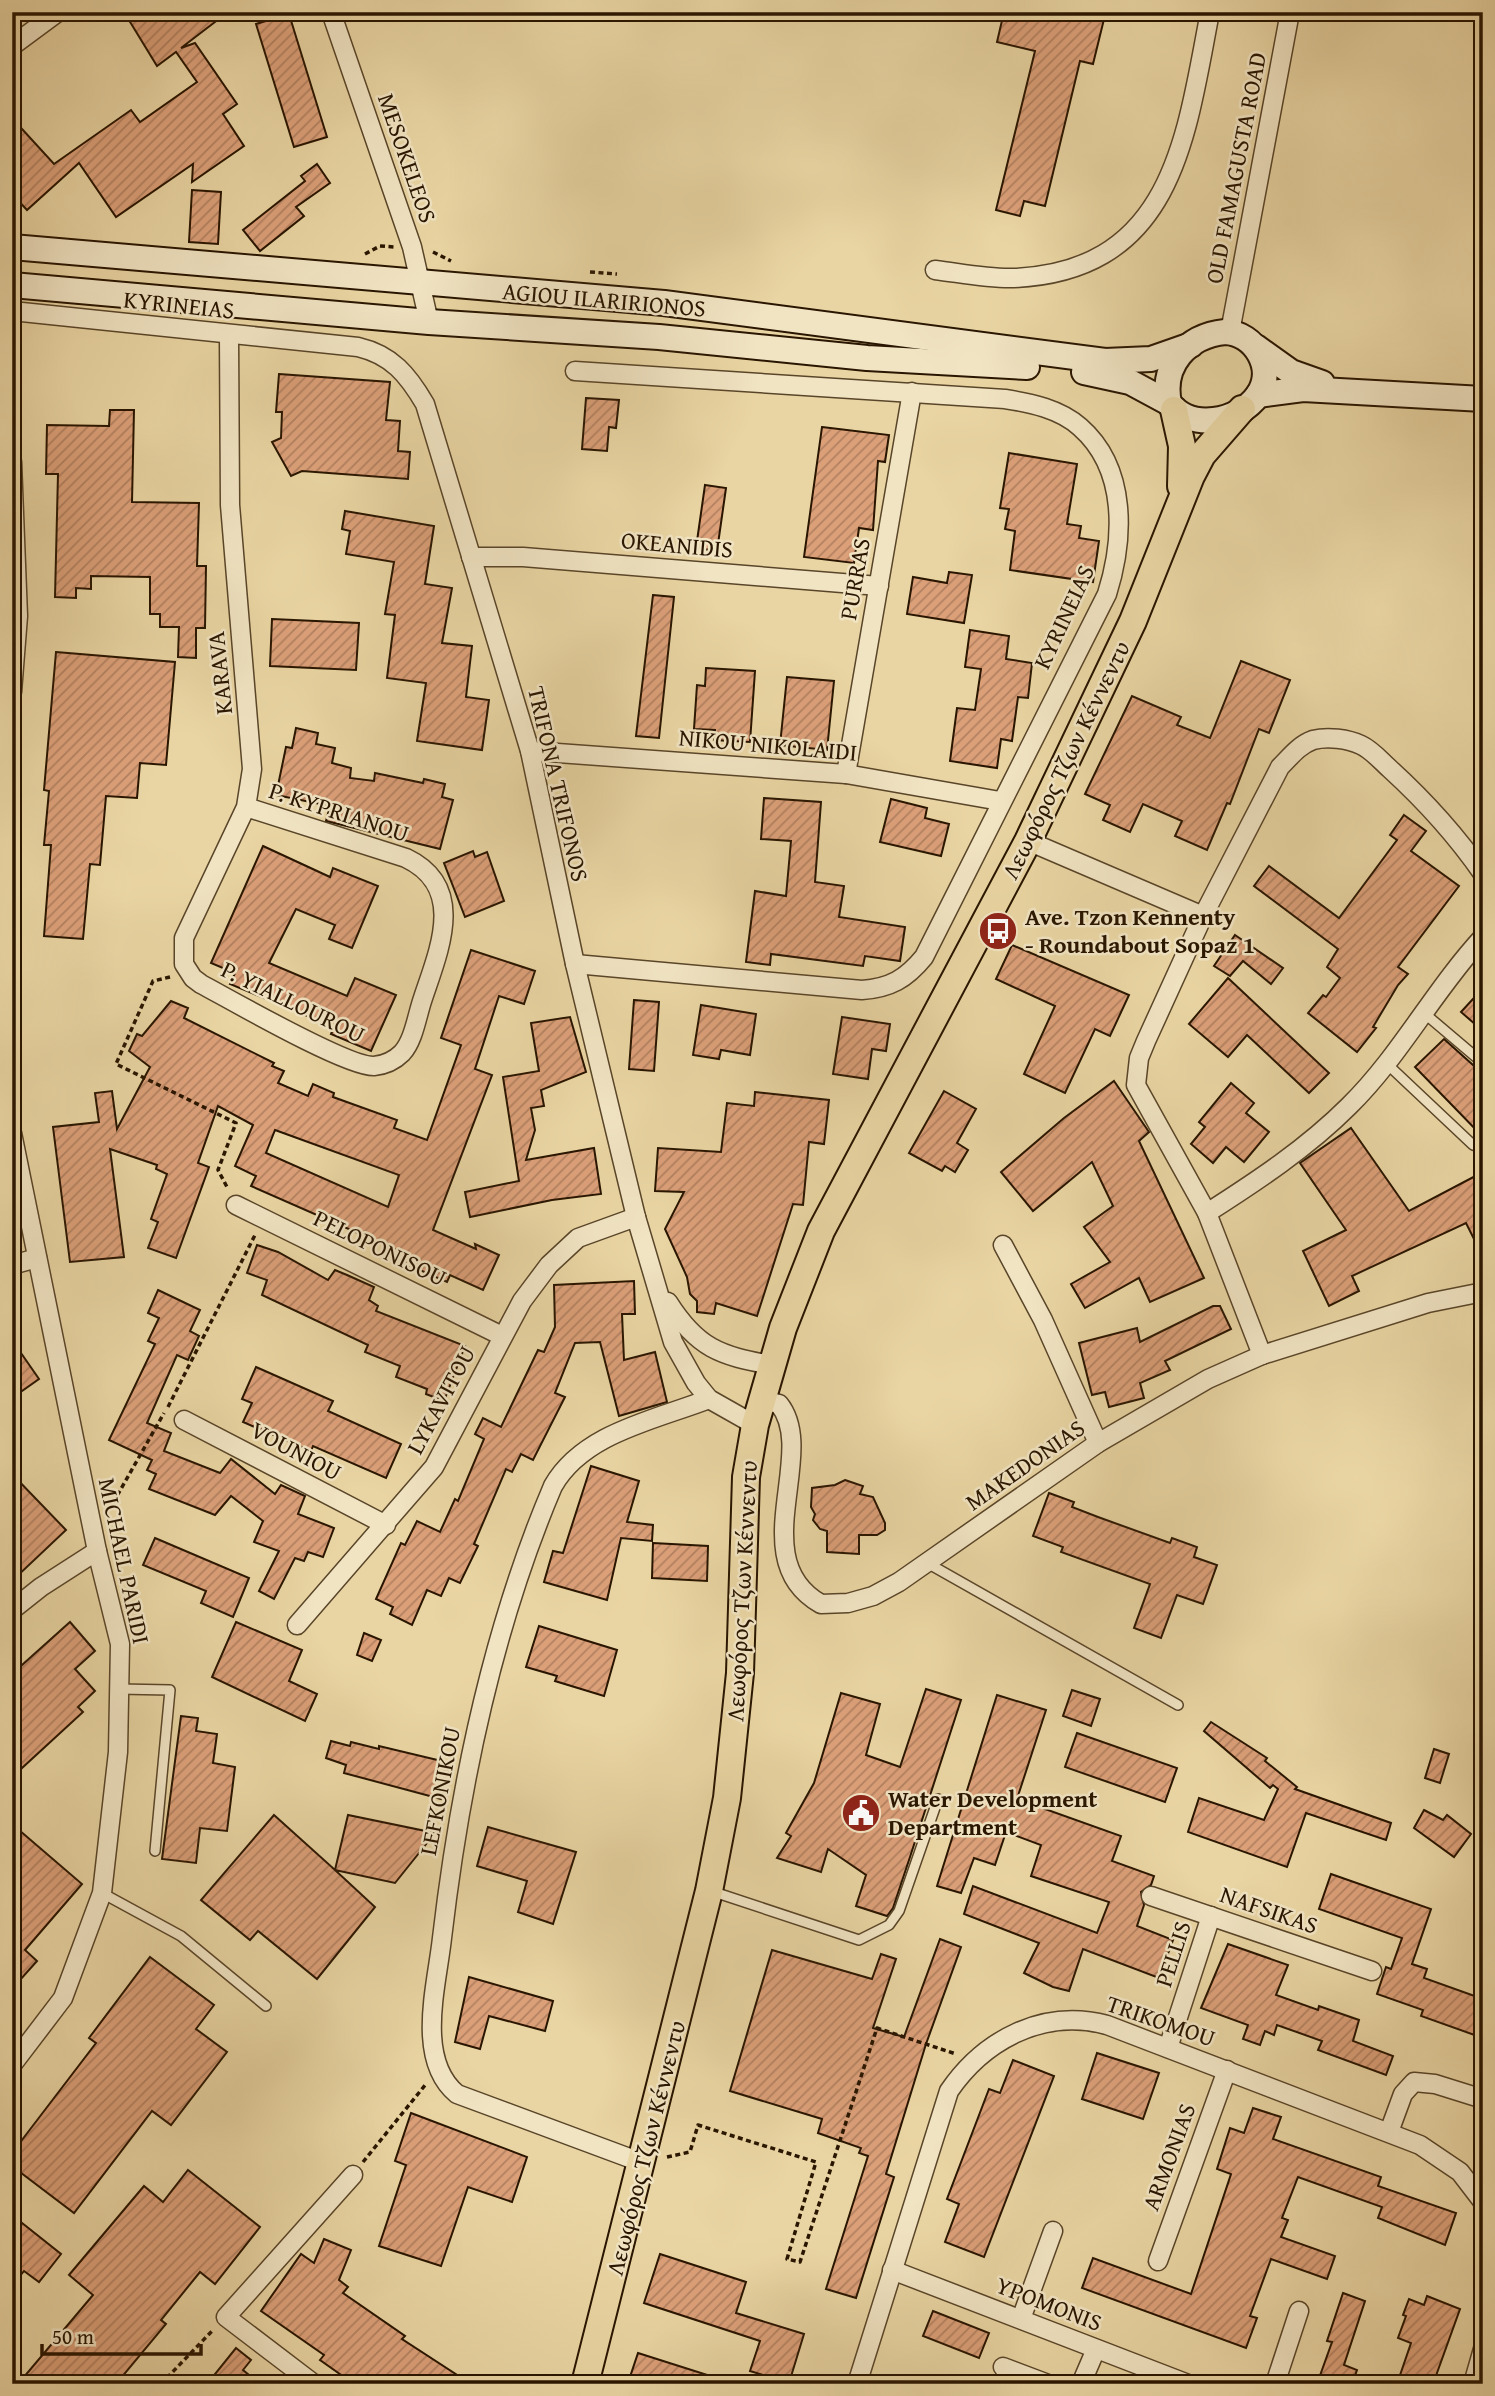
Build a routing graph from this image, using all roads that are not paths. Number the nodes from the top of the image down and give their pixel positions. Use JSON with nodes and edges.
{"nodes":[{"id":1,"x":58,"y":12,"type":"edge"},
{"id":2,"x":331,"y":12,"type":"edge"},
{"id":3,"x":1210,"y":12,"type":"edge"},
{"id":4,"x":1290,"y":12,"type":"edge"},
{"id":5,"x":12,"y":46,"type":"edge"},
{"id":6,"x":12,"y":247,"type":"edge"},
{"id":7,"x":934,"y":270,"type":"dead end"},
{"id":8,"x":419,"y":284,"type":"junction"},
{"id":9,"x":12,"y":285,"type":"edge"},
{"id":10,"x":12,"y":311,"type":"edge"},
{"id":11,"x":429,"y":322,"type":"junction"},
{"id":12,"x":1230,"y":332,"type":"junction"},
{"id":13,"x":229,"y":335,"type":"junction"},
{"id":14,"x":341,"y":345,"type":"joint"},
{"id":15,"x":1191,"y":345,"type":"junction"},
{"id":16,"x":1255,"y":346,"type":"junction"},
{"id":17,"x":575,"y":372,"type":"dead end"},
{"id":18,"x":1342,"y":390,"type":"junction"},
{"id":19,"x":912,"y":392,"type":"junction"},
{"id":20,"x":1483,"y":399,"type":"edge"},
{"id":21,"x":1250,"y":402,"type":"junction"},
{"id":22,"x":1172,"y":406,"type":"junction"},
{"id":23,"x":12,"y":462,"type":"edge"},
{"id":24,"x":1181,"y":499,"type":"junction"},
{"id":25,"x":471,"y":557,"type":"junction"},
{"id":26,"x":879,"y":586,"type":"junction"},
{"id":27,"x":15,"y":616,"type":"edge"},
{"id":28,"x":12,"y":692,"type":"edge"},
{"id":29,"x":530,"y":751,"type":"junction"},
{"id":30,"x":846,"y":774,"type":"junction"},
{"id":31,"x":1000,"y":802,"type":"junction"},
{"id":32,"x":246,"y":807,"type":"junction"},
{"id":33,"x":1028,"y":841,"type":"junction"},
{"id":34,"x":1483,"y":874,"type":"edge"},
{"id":35,"x":1203,"y":916,"type":"junction"},
{"id":36,"x":1483,"y":937,"type":"edge"},
{"id":37,"x":575,"y":964,"type":"junction"},
{"id":38,"x":194,"y":978,"type":"joint"},
{"id":39,"x":1424,"y":1013,"type":"junction"},
{"id":40,"x":1386,"y":1063,"type":"junction"},
{"id":41,"x":1483,"y":1063,"type":"edge"},
{"id":42,"x":363,"y":1064,"type":"joint"},
{"id":43,"x":12,"y":1133,"type":"edge"},
{"id":44,"x":1483,"y":1148,"type":"edge"},
{"id":45,"x":236,"y":1205,"type":"road end"},
{"id":46,"x":1207,"y":1213,"type":"junction"},
{"id":47,"x":636,"y":1217,"type":"junction"},
{"id":48,"x":1003,"y":1245,"type":"dead end"},
{"id":49,"x":37,"y":1258,"type":"junction"},
{"id":50,"x":12,"y":1265,"type":"edge"},
{"id":51,"x":657,"y":1284,"type":"junction"},
{"id":52,"x":1483,"y":1292,"type":"edge"},
{"id":53,"x":502,"y":1336,"type":"junction"},
{"id":54,"x":1262,"y":1355,"type":"junction"},
{"id":55,"x":772,"y":1365,"type":"junction"},
{"id":56,"x":709,"y":1399,"type":"junction"},
{"id":57,"x":758,"y":1413,"type":"junction"},
{"id":58,"x":184,"y":1420,"type":"dead end"},
{"id":59,"x":1098,"y":1443,"type":"junction"},
{"id":60,"x":386,"y":1525,"type":"junction"},
{"id":61,"x":95,"y":1544,"type":"junction"},
{"id":62,"x":929,"y":1564,"type":"junction"},
{"id":63,"x":12,"y":1610,"type":"edge"},
{"id":64,"x":297,"y":1625,"type":"dead end"},
{"id":65,"x":119,"y":1689,"type":"junction"},
{"id":66,"x":1178,"y":1705,"type":"dead end"},
{"id":67,"x":938,"y":1799,"type":"dead end"},
{"id":68,"x":155,"y":1851,"type":"dead end"},
{"id":69,"x":709,"y":1891,"type":"junction"},
{"id":70,"x":102,"y":1894,"type":"junction"},
{"id":71,"x":1150,"y":1896,"type":"dead end"},
{"id":72,"x":1211,"y":1916,"type":"junction"},
{"id":73,"x":1372,"y":1971,"type":"dead end"},
{"id":74,"x":266,"y":2006,"type":"dead end"},
{"id":75,"x":1168,"y":2048,"type":"junction"},
{"id":76,"x":12,"y":2065,"type":"edge"},
{"id":77,"x":1227,"y":2070,"type":"junction"},
{"id":78,"x":1483,"y":2099,"type":"edge"},
{"id":79,"x":1389,"y":2132,"type":"junction"},
{"id":80,"x":643,"y":2163,"type":"junction"},
{"id":81,"x":353,"y":2175,"type":"road end"},
{"id":82,"x":1483,"y":2202,"type":"edge"},
{"id":83,"x":1053,"y":2231,"type":"dead end"},
{"id":84,"x":1158,"y":2261,"type":"dead end"},
{"id":85,"x":892,"y":2270,"type":"junction"},
{"id":86,"x":1299,"y":2312,"type":"dead end"},
{"id":87,"x":1021,"y":2319,"type":"junction"},
{"id":88,"x":1096,"y":2349,"type":"junction"},
{"id":89,"x":1483,"y":2349,"type":"edge"},
{"id":90,"x":1003,"y":2367,"type":"dead end"},
{"id":91,"x":314,"y":2384,"type":"edge"},
{"id":92,"x":585,"y":2384,"type":"edge"},
{"id":93,"x":857,"y":2384,"type":"edge"},
{"id":94,"x":1048,"y":2384,"type":"edge"},
{"id":95,"x":1080,"y":2384,"type":"edge"},
{"id":96,"x":1188,"y":2384,"type":"edge"},
{"id":97,"x":1275,"y":2384,"type":"edge"},
{"id":98,"x":1473,"y":2384,"type":"edge"}],
"edges":[{"from":1,"to":5,"type":"street"},
{"from":2,"to":8,"type":"street","name":"MESOKELEOS"},
{"from":3,"to":7,"type":"street"},
{"from":4,"to":12,"type":"street","name":"OLD FAMAGUSTA ROAD"},
{"from":6,"to":8,"type":"main road","name":"AGIOU ILARIRIONOS"},
{"from":8,"to":11,"type":"street","name":"MESOKELEOS"},
{"from":8,"to":15,"type":"main road","name":"AGIOU ILARIRIONOS"},
{"from":9,"to":11,"type":"main road","name":"AGIOU ILARIRIONOS"},
{"from":10,"to":13,"type":"street","name":"KYRINEIAS"},
{"from":11,"to":22,"type":"main road","name":"AGIOU ILARIRIONOS"},
{"from":12,"to":15,"type":"main road"},
{"from":12,"to":16,"type":"main road"},
{"from":13,"to":14,"type":"street","name":"KYRINEIAS"},
{"from":13,"to":32,"type":"street","name":"KARAVA"},
{"from":14,"to":25,"type":"street","name":"TRIFONA TRIFONOS"},
{"from":15,"to":22,"type":"main road"},
{"from":16,"to":18,"type":"main road"},
{"from":16,"to":21,"type":"main road"},
{"from":17,"to":19,"type":"street","name":"KYRINEIAS"},
{"from":18,"to":20,"type":"main road"},
{"from":18,"to":21,"type":"main road"},
{"from":19,"to":26,"type":"street","name":"PURRAS"},
{"from":19,"to":31,"type":"street","name":"KYRINEIAS"},
{"from":21,"to":22,"type":"main road"},
{"from":21,"to":24,"type":"main road","name":"Λεωφόρος Τζων Κέννεντυ"},
{"from":22,"to":24,"type":"main road"},
{"from":23,"to":27,"type":"street"},
{"from":24,"to":33,"type":"main road","name":"Λεωφόρος Τζων Κέννεντυ"},
{"from":25,"to":26,"type":"street","name":"OKEANIDIS"},
{"from":25,"to":29,"type":"street","name":"TRIFONA TRIFONOS"},
{"from":26,"to":30,"type":"street","name":"PURRAS"},
{"from":27,"to":28,"type":"street"},
{"from":29,"to":30,"type":"street","name":"NIKOU NIKOLAIDI"},
{"from":29,"to":37,"type":"street","name":"TRIFONA TRIFONOS"},
{"from":30,"to":31,"type":"street","name":"NIKOU NIKOLAIDI"},
{"from":31,"to":37,"type":"street","name":"KYRINEIAS"},
{"from":32,"to":38,"type":"street","name":"KARAVA"},
{"from":32,"to":42,"type":"street","name":"P. KYPRIANOU"},
{"from":33,"to":35,"type":"street"},
{"from":33,"to":55,"type":"main road","name":"Λεωφόρος Τζων Κέννεντυ"},
{"from":34,"to":35,"type":"street"},
{"from":35,"to":46,"type":"street"},
{"from":36,"to":39,"type":"street"},
{"from":37,"to":47,"type":"street","name":"TRIFONA TRIFONOS"},
{"from":38,"to":42,"type":"street","name":"P. YIALLOUROU"},
{"from":39,"to":40,"type":"street"},
{"from":39,"to":41,"type":"lane"},
{"from":40,"to":44,"type":"lane"},
{"from":40,"to":46,"type":"street"},
{"from":43,"to":49,"type":"street","name":"MICHAEL PARIDI"},
{"from":45,"to":53,"type":"street","name":"PELOPONISOU"},
{"from":46,"to":54,"type":"street"},
{"from":47,"to":51,"type":"street","name":"TRIFONA TRIFONOS"},
{"from":47,"to":53,"type":"street","name":"LYKAVITOU"},
{"from":48,"to":59,"type":"street"},
{"from":49,"to":50,"type":"street"},
{"from":49,"to":61,"type":"street","name":"MICHAEL PARIDI"},
{"from":51,"to":55,"type":"street","name":"TRIFONA TRIFONOS"},
{"from":51,"to":56,"type":"street","name":"TRIFONA TRIFONOS"},
{"from":52,"to":54,"type":"street","name":"MAKEDONIAS"},
{"from":53,"to":60,"type":"street","name":"LYKAVITOU"},
{"from":54,"to":59,"type":"street","name":"MAKEDONIAS"},
{"from":55,"to":57,"type":"main road","name":"Λεωφόρος Τζων Κέννεντυ"},
{"from":56,"to":57,"type":"street","name":"TRIFONA TRIFONOS"},
{"from":56,"to":80,"type":"street","name":"LEFKONIKOU"},
{"from":57,"to":62,"type":"street","name":"MAKEDONIAS"},
{"from":57,"to":69,"type":"main road","name":"Λεωφόρος Τζων Κέννεντυ"},
{"from":58,"to":60,"type":"street","name":"VOUNIOU"},
{"from":59,"to":62,"type":"street","name":"MAKEDONIAS"},
{"from":60,"to":64,"type":"street","name":"LYKAVITOU"},
{"from":61,"to":63,"type":"street"},
{"from":61,"to":65,"type":"street","name":"MICHAEL PARIDI"},
{"from":62,"to":66,"type":"lane"},
{"from":65,"to":68,"type":"lane"},
{"from":65,"to":70,"type":"street","name":"MICHAEL PARIDI"},
{"from":67,"to":69,"type":"lane"},
{"from":69,"to":80,"type":"main road","name":"Λεωφόρος Τζων Κέννεντυ"},
{"from":70,"to":74,"type":"lane"},
{"from":70,"to":76,"type":"street","name":"MICHAEL PARIDI"},
{"from":71,"to":72,"type":"street","name":"NAFSIKAS"},
{"from":72,"to":73,"type":"street","name":"NAFSIKAS"},
{"from":72,"to":75,"type":"street","name":"PELLIS"},
{"from":75,"to":77,"type":"street","name":"TRIKOMOU"},
{"from":75,"to":85,"type":"street","name":"TRIKOMOU"},
{"from":77,"to":79,"type":"street","name":"TRIKOMOU"},
{"from":77,"to":84,"type":"street","name":"ARMONIAS"},
{"from":78,"to":79,"type":"street"},
{"from":79,"to":82,"type":"street","name":"TRIKOMOU"},
{"from":80,"to":92,"type":"main road","name":"Λεωφόρος Τζων Κέννεντυ"},
{"from":81,"to":91,"type":"street"},
{"from":83,"to":87,"type":"street"},
{"from":85,"to":87,"type":"street","name":"YPOMONIS"},
{"from":85,"to":93,"type":"street","name":"TRIKOMOU"},
{"from":86,"to":97,"type":"street"},
{"from":87,"to":88,"type":"street","name":"YPOMONIS"},
{"from":88,"to":95,"type":"street"},
{"from":88,"to":96,"type":"street","name":"YPOMONIS"},
{"from":89,"to":98,"type":"street"},
{"from":90,"to":94,"type":"street"}]}
